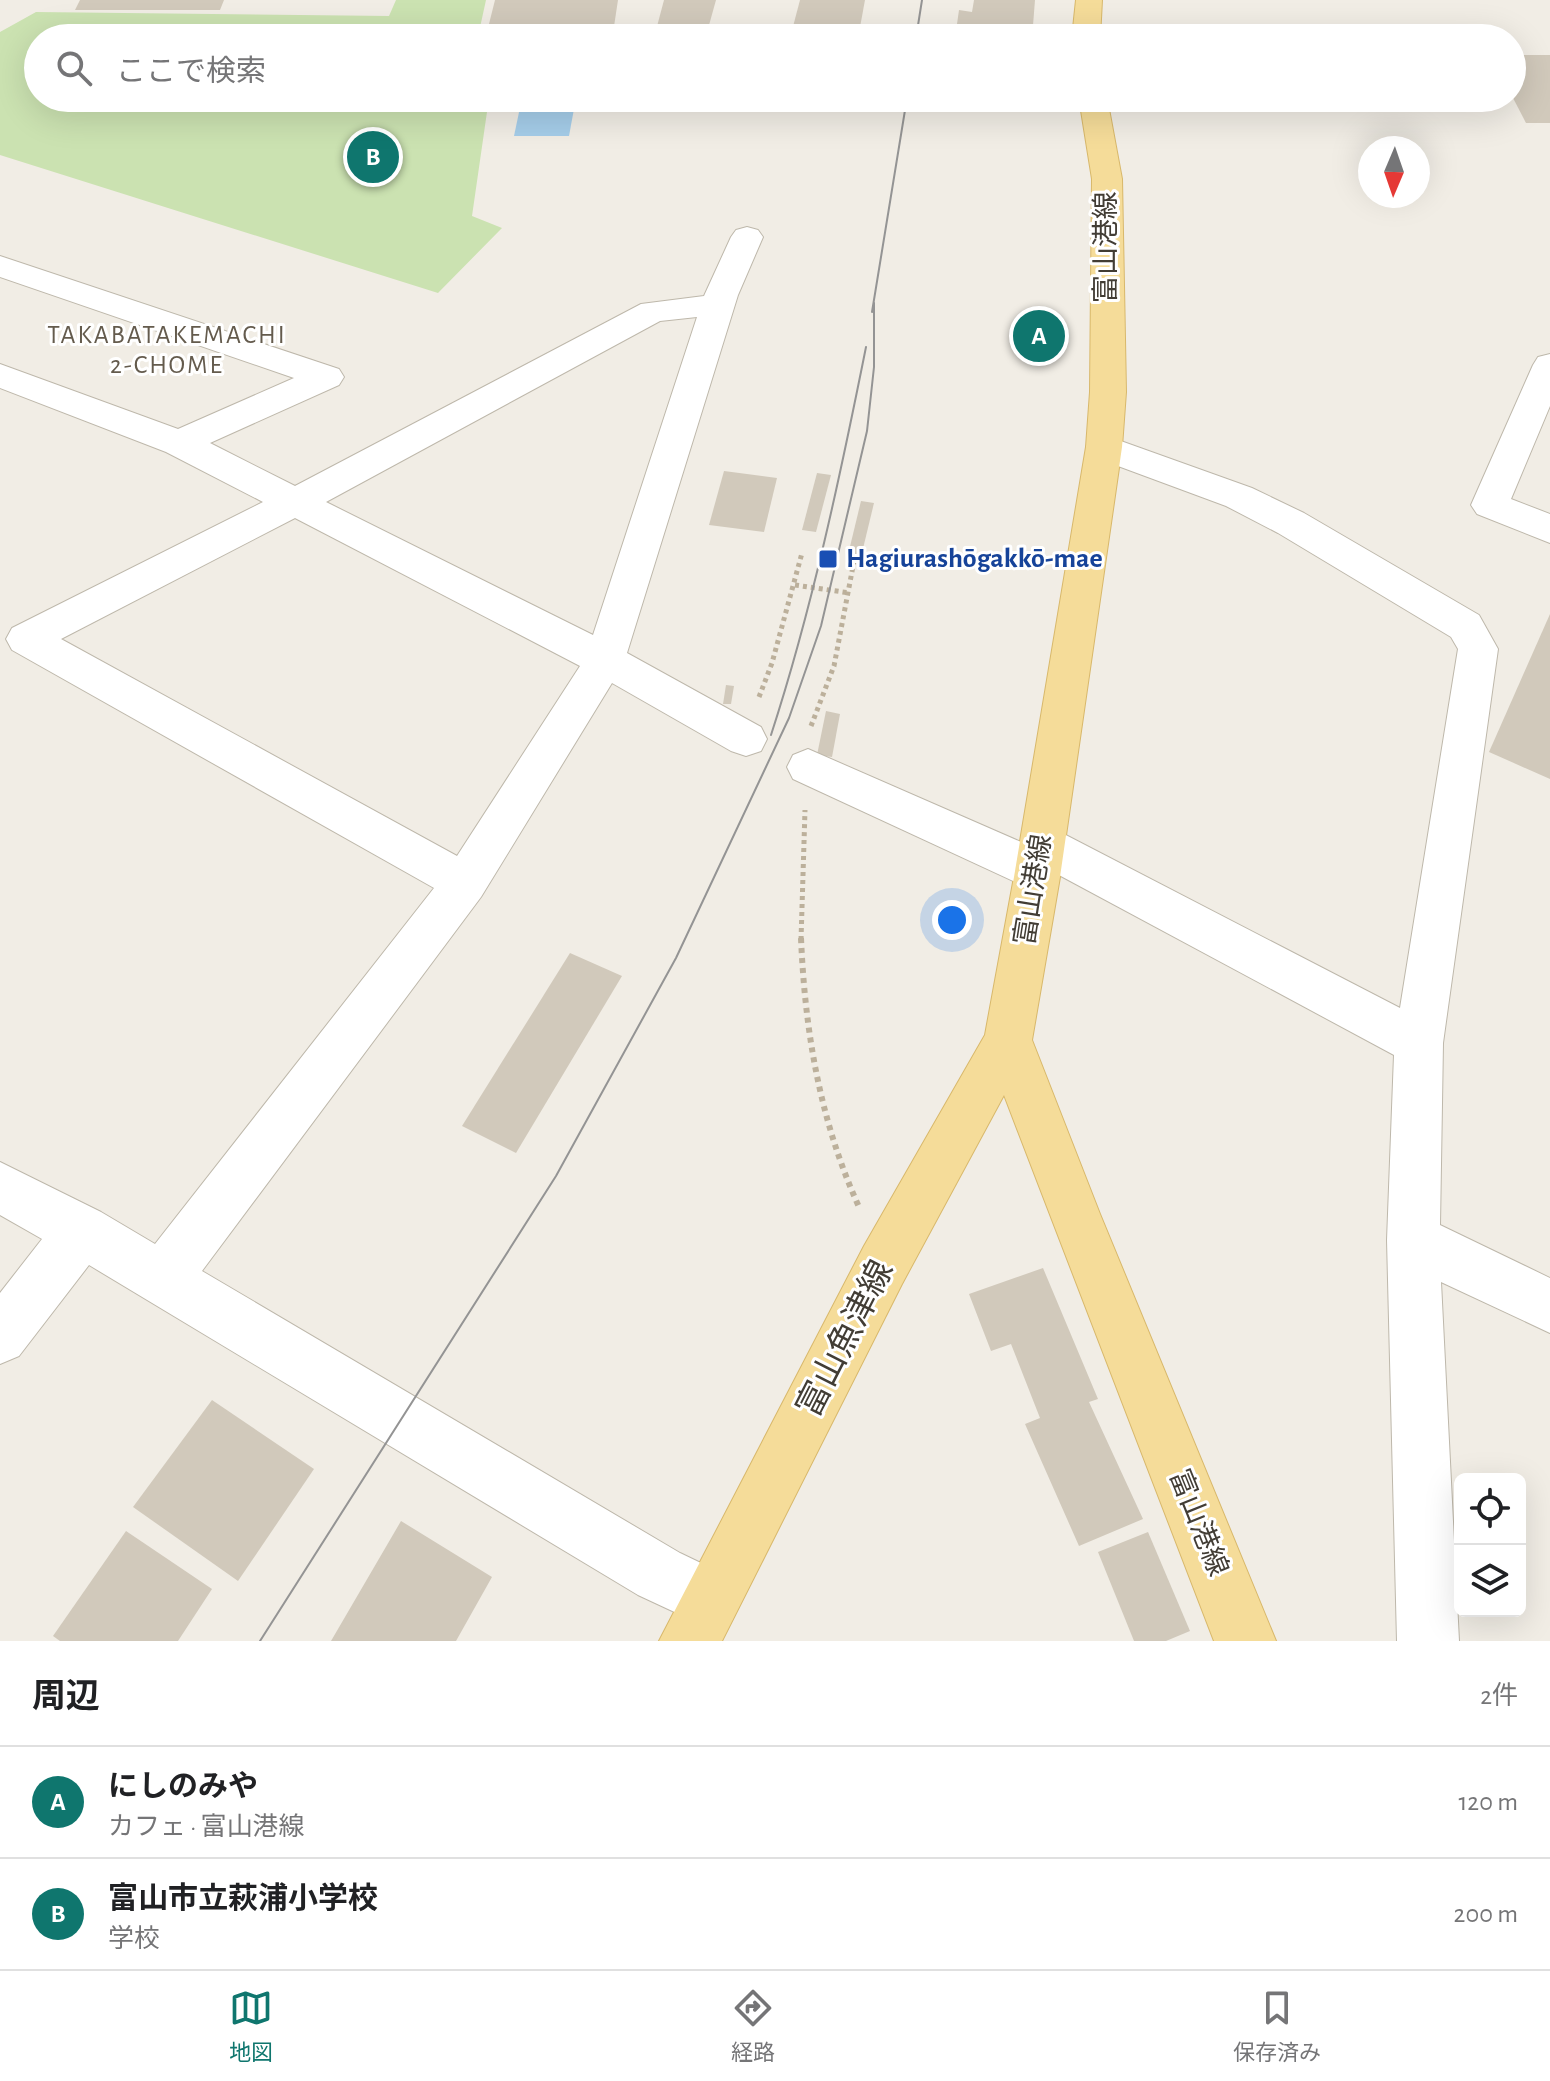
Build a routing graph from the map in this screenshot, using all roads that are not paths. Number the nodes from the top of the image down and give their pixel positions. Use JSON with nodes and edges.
{"nodes":[{"id":1,"x":1089,"y":0,"type":"edge"},
{"id":2,"x":1087,"y":24,"type":"edge"},
{"id":3,"x":1095,"y":112,"type":"edge"},
{"id":4,"x":747,"y":237,"type":"dead end"},
{"id":5,"x":0,"y":266,"type":"edge"},
{"id":6,"x":718,"y":305,"type":"junction"},
{"id":7,"x":1550,"y":365,"type":"edge"},
{"id":8,"x":0,"y":375,"type":"edge"},
{"id":9,"x":179,"y":443,"type":"junction"},
{"id":10,"x":1104,"y":447,"type":"junction"},
{"id":11,"x":295,"y":502,"type":"junction"},
{"id":12,"x":1550,"y":529,"type":"edge"},
{"id":13,"x":605,"y":660,"type":"junction"},
{"id":14,"x":741,"y":736,"type":"road end"},
{"id":15,"x":808,"y":767,"type":"road end"},
{"id":16,"x":1040,"y":858,"type":"junction"},
{"id":17,"x":465,"y":883,"type":"junction"},
{"id":18,"x":1008,"y":1040,"type":"junction"},
{"id":19,"x":1419,"y":1043,"type":"junction"},
{"id":20,"x":0,"y":1187,"type":"edge"},
{"id":21,"x":82,"y":1231,"type":"junction"},
{"id":22,"x":1413,"y":1240,"type":"junction"},
{"id":23,"x":163,"y":1278,"type":"junction"},
{"id":24,"x":1550,"y":1306,"type":"edge"},
{"id":25,"x":0,"y":1337,"type":"edge"},
{"id":26,"x":700,"y":1620,"type":"edge"},
{"id":27,"x":1245,"y":1641,"type":"edge"},
{"id":28,"x":1428,"y":1641,"type":"edge"}],
"edges":[{"from":1,"to":2,"type":"main road"},
{"from":3,"to":10,"type":"main road","name":"富山港線"},
{"from":4,"to":6,"type":"street"},
{"from":5,"to":9,"type":"street"},
{"from":6,"to":11,"type":"street"},
{"from":6,"to":13,"type":"street"},
{"from":7,"to":12,"type":"street"},
{"from":8,"to":9,"type":"street"},
{"from":9,"to":11,"type":"street"},
{"from":10,"to":16,"type":"main road","name":"富山港線"},
{"from":10,"to":19,"type":"street"},
{"from":11,"to":13,"type":"street"},
{"from":11,"to":17,"type":"street"},
{"from":13,"to":14,"type":"street"},
{"from":13,"to":17,"type":"street"},
{"from":15,"to":16,"type":"street"},
{"from":16,"to":18,"type":"main road","name":"富山港線"},
{"from":16,"to":19,"type":"street"},
{"from":17,"to":23,"type":"street"},
{"from":18,"to":26,"type":"main road","name":"富山魚津線"},
{"from":18,"to":27,"type":"main road","name":"富山港線"},
{"from":19,"to":22,"type":"street"},
{"from":20,"to":21,"type":"street"},
{"from":21,"to":23,"type":"street"},
{"from":21,"to":25,"type":"street"},
{"from":22,"to":24,"type":"street"},
{"from":22,"to":28,"type":"street"},
{"from":23,"to":26,"type":"street"}]}
